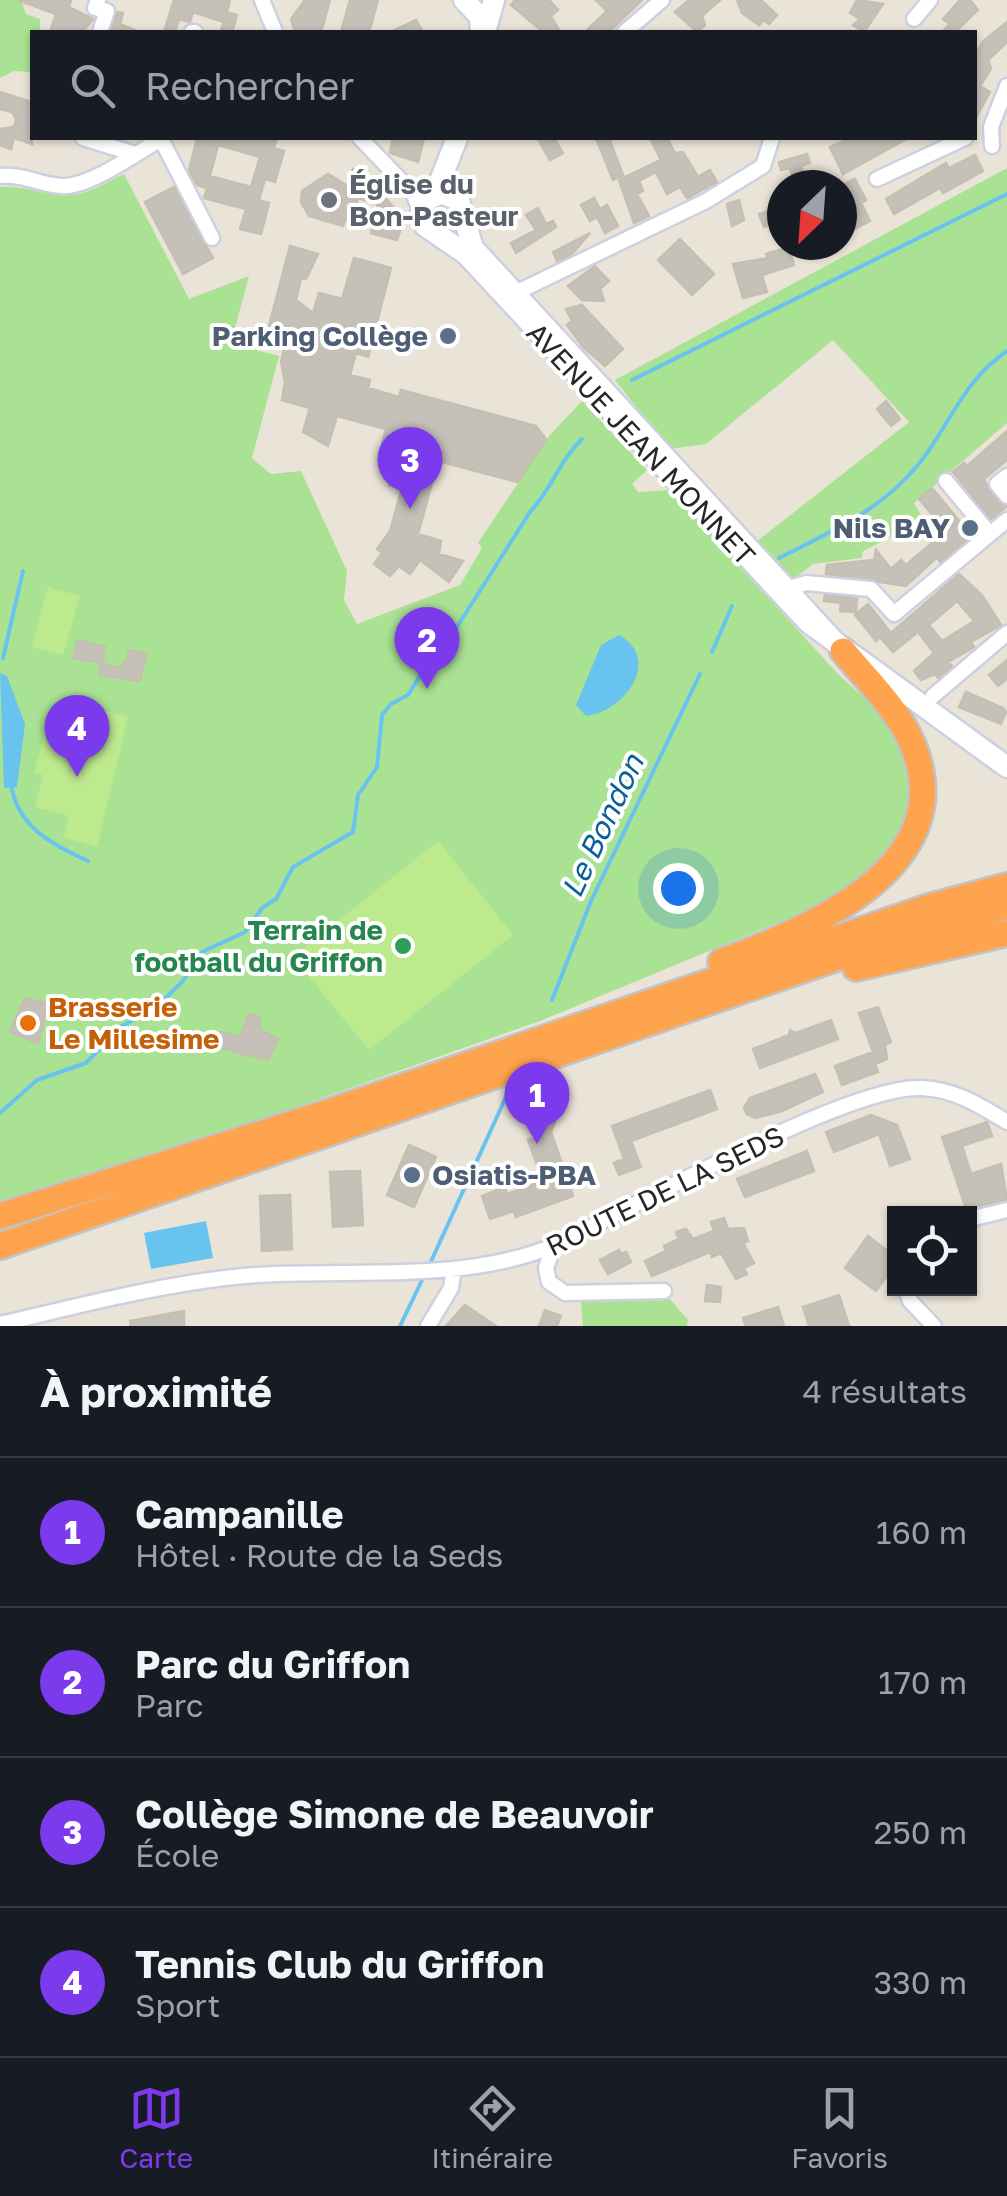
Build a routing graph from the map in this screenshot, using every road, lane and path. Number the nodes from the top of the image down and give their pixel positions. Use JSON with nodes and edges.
{"nodes":[{"id":1,"x":98,"y":0,"type":"edge"},
{"id":2,"x":262,"y":0,"type":"edge"},
{"id":3,"x":464,"y":0,"type":"edge"},
{"id":4,"x":662,"y":0,"type":"edge"},
{"id":5,"x":930,"y":0,"type":"edge"},
{"id":6,"x":486,"y":16,"type":"edge"},
{"id":7,"x":914,"y":19,"type":"dead end"},
{"id":8,"x":101,"y":30,"type":"edge"},
{"id":9,"x":274,"y":30,"type":"edge"},
{"id":10,"x":627,"y":30,"type":"edge"},
{"id":11,"x":1007,"y":86,"type":"edge"},
{"id":12,"x":991,"y":127,"type":"junction"},
{"id":13,"x":977,"y":133,"type":"edge"},
{"id":14,"x":90,"y":140,"type":"edge"},
{"id":15,"x":159,"y":140,"type":"edge"},
{"id":16,"x":163,"y":140,"type":"edge"},
{"id":17,"x":362,"y":140,"type":"edge"},
{"id":18,"x":456,"y":140,"type":"edge"},
{"id":19,"x":771,"y":140,"type":"edge"},
{"id":20,"x":962,"y":140,"type":"edge"},
{"id":21,"x":992,"y":146,"type":"dead end"},
{"id":22,"x":135,"y":154,"type":"junction"},
{"id":23,"x":0,"y":176,"type":"edge"},
{"id":24,"x":878,"y":180,"type":"dead end"},
{"id":25,"x":431,"y":198,"type":"junction"},
{"id":26,"x":463,"y":221,"type":"junction"},
{"id":27,"x":442,"y":235,"type":"junction"},
{"id":28,"x":212,"y":238,"type":"dead end"},
{"id":29,"x":510,"y":296,"type":"junction"},
{"id":30,"x":1007,"y":476,"type":"edge"},
{"id":31,"x":946,"y":481,"type":"dead end"},
{"id":32,"x":1007,"y":496,"type":"edge"},
{"id":33,"x":1007,"y":520,"type":"edge"},
{"id":34,"x":990,"y":534,"type":"junction"},
{"id":35,"x":778,"y":581,"type":"junction"},
{"id":36,"x":1007,"y":632,"type":"edge"},
{"id":37,"x":843,"y":650,"type":"junction"},
{"id":38,"x":933,"y":696,"type":"dead end"},
{"id":39,"x":1007,"y":767,"type":"edge"},
{"id":40,"x":1007,"y":878,"type":"edge"},
{"id":41,"x":1007,"y":886,"type":"edge"},
{"id":42,"x":1007,"y":906,"type":"edge"},
{"id":43,"x":863,"y":930,"type":"junction"},
{"id":44,"x":1007,"y":933,"type":"edge"},
{"id":45,"x":506,"y":1072,"type":"junction"},
{"id":46,"x":324,"y":1114,"type":"junction"},
{"id":47,"x":1007,"y":1122,"type":"edge"},
{"id":48,"x":250,"y":1148,"type":"junction"},
{"id":49,"x":1007,"y":1210,"type":"edge"},
{"id":50,"x":0,"y":1216,"type":"edge"},
{"id":51,"x":977,"y":1217,"type":"edge"},
{"id":52,"x":0,"y":1226,"type":"edge"},
{"id":53,"x":0,"y":1246,"type":"edge"},
{"id":54,"x":553,"y":1248,"type":"junction"},
{"id":55,"x":0,"y":1258,"type":"edge"},
{"id":56,"x":449,"y":1269,"type":"junction"},
{"id":57,"x":664,"y":1290,"type":"dead end"},
{"id":58,"x":908,"y":1296,"type":"edge"},
{"id":59,"x":72,"y":1307,"type":"junction"},
{"id":60,"x":0,"y":1313,"type":"edge"},
{"id":61,"x":0,"y":1324,"type":"edge"},
{"id":62,"x":428,"y":1326,"type":"edge"},
{"id":63,"x":934,"y":1326,"type":"edge"}],
"edges":[{"from":1,"to":8,"type":"street"},
{"from":2,"to":9,"type":"street"},
{"from":3,"to":6,"type":"street"},
{"from":4,"to":10,"type":"street"},
{"from":5,"to":7,"type":"street"},
{"from":11,"to":12,"type":"street"},
{"from":12,"to":13,"type":"street"},
{"from":12,"to":21,"type":"street"},
{"from":14,"to":22,"type":"street"},
{"from":15,"to":22,"type":"street"},
{"from":16,"to":28,"type":"street"},
{"from":17,"to":25,"type":"street"},
{"from":18,"to":25,"type":"street"},
{"from":19,"to":29,"type":"street"},
{"from":20,"to":24,"type":"street"},
{"from":22,"to":23,"type":"street"},
{"from":25,"to":26,"type":"street","name":"AVENUE JEAN MONNET"},
{"from":25,"to":27,"type":"street","name":"AVENUE JEAN MONNET"},
{"from":26,"to":27,"type":"street"},
{"from":26,"to":29,"type":"street","name":"AVENUE JEAN MONNET"},
{"from":27,"to":29,"type":"street","name":"AVENUE JEAN MONNET"},
{"from":29,"to":35,"type":"street","name":"AVENUE JEAN MONNET"},
{"from":30,"to":32,"type":"street"},
{"from":31,"to":34,"type":"street"},
{"from":33,"to":34,"type":"street"},
{"from":34,"to":35,"type":"street"},
{"from":35,"to":37,"type":"street","name":"AVENUE JEAN MONNET"},
{"from":36,"to":38,"type":"street"},
{"from":37,"to":39,"type":"street","name":"AVENUE JEAN MONNET"},
{"from":37,"to":46,"type":"highway"},
{"from":40,"to":43,"type":"highway"},
{"from":41,"to":43,"type":"highway"},
{"from":42,"to":45,"type":"highway"},
{"from":43,"to":46,"type":"highway"},
{"from":44,"to":45,"type":"highway"},
{"from":45,"to":48,"type":"highway"},
{"from":46,"to":48,"type":"highway"},
{"from":47,"to":54,"type":"street","name":"ROUTE DE LA SEDS"},
{"from":48,"to":50,"type":"highway"},
{"from":48,"to":52,"type":"highway"},
{"from":48,"to":53,"type":"highway"},
{"from":48,"to":55,"type":"highway"},
{"from":49,"to":51,"type":"street"},
{"from":54,"to":56,"type":"street","name":"ROUTE DE LA SEDS"},
{"from":54,"to":57,"type":"street"},
{"from":56,"to":59,"type":"street","name":"ROUTE DE LA SEDS"},
{"from":56,"to":62,"type":"street"},
{"from":58,"to":63,"type":"street"},
{"from":59,"to":60,"type":"street","name":"ROUTE DE LA SEDS"},
{"from":59,"to":61,"type":"street","name":"ROUTE DE LA SEDS"}]}
